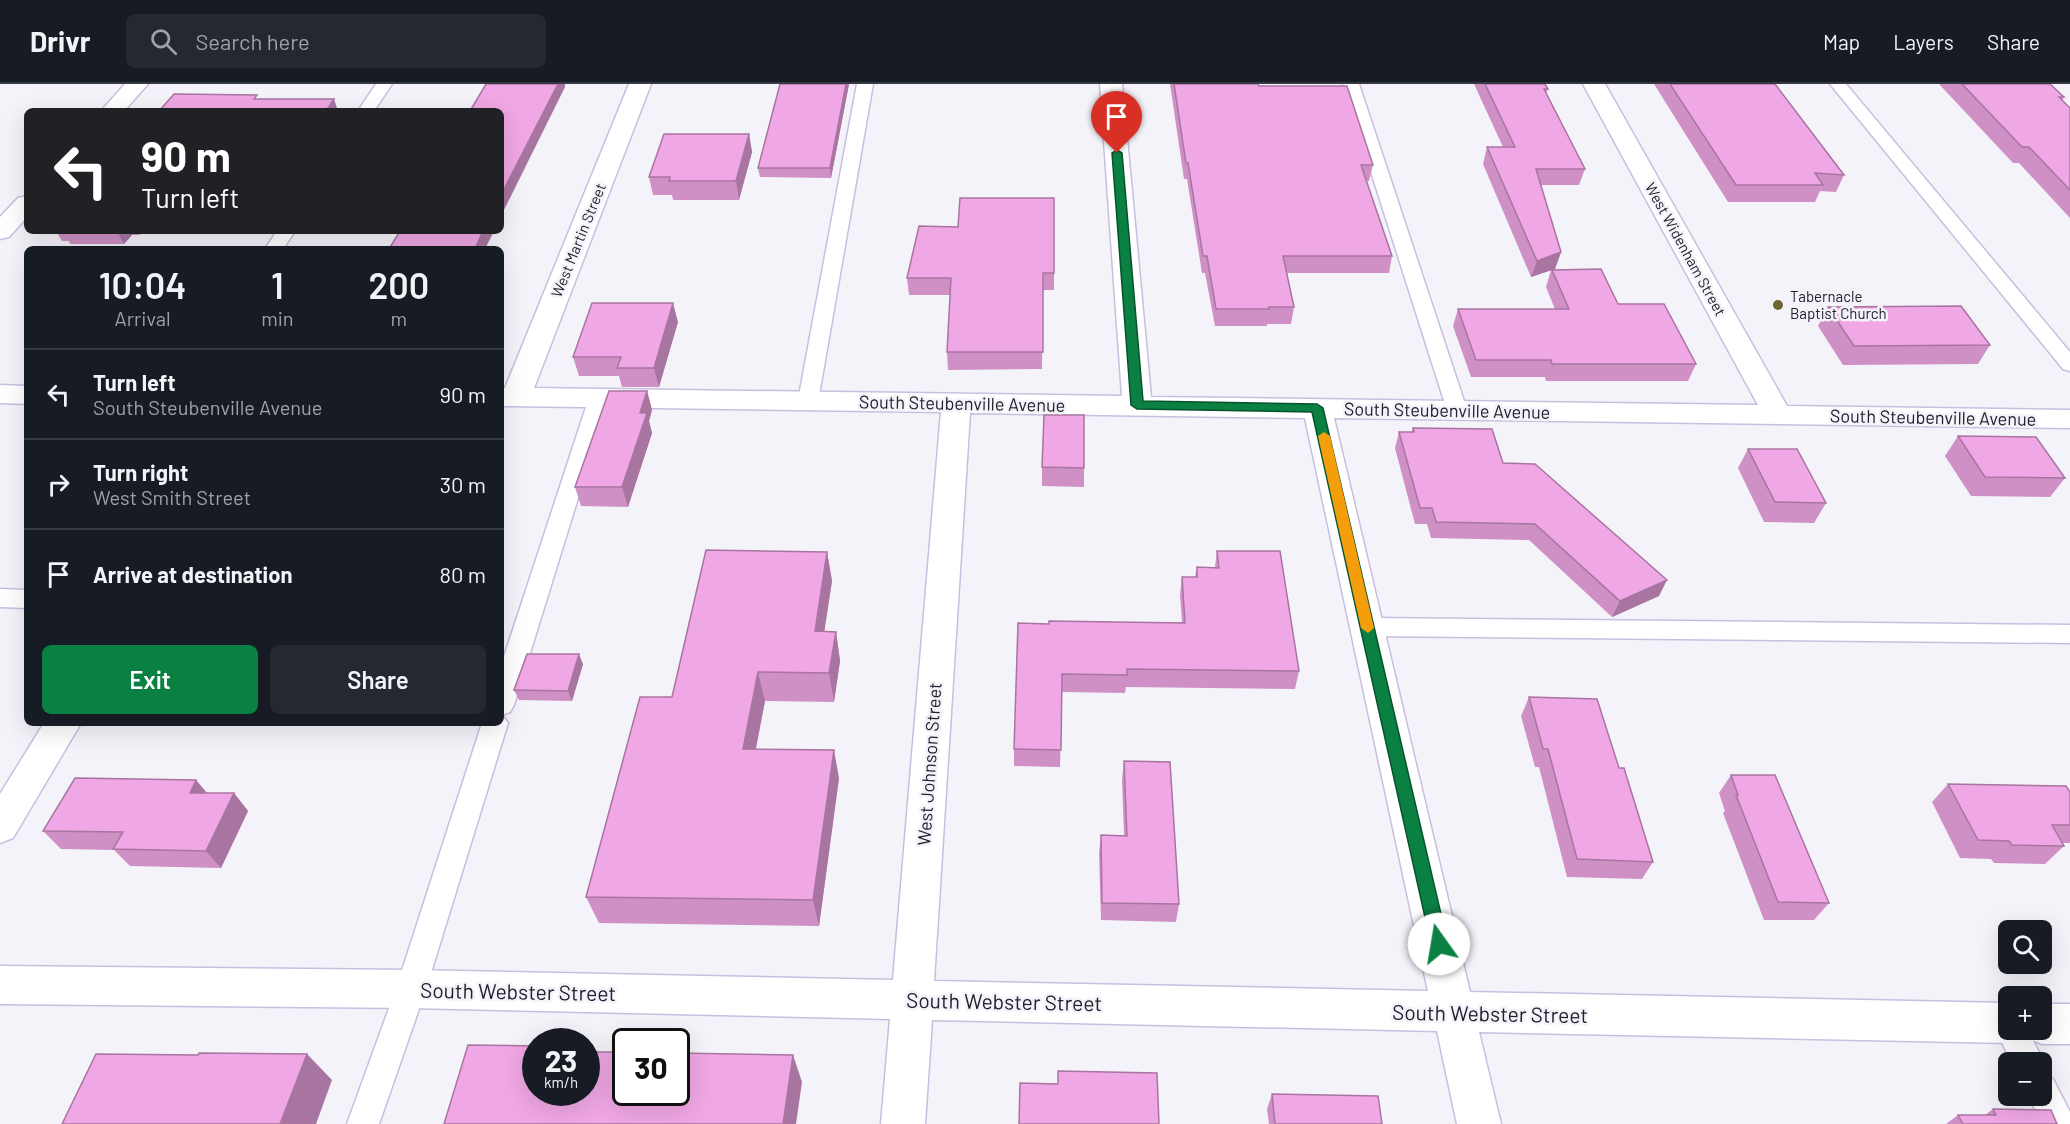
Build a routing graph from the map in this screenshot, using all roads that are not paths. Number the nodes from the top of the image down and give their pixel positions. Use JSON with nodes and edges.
{"nodes":[{"id":1,"x":137,"y":84,"type":"edge"},
{"id":2,"x":384,"y":84,"type":"edge"},
{"id":3,"x":640,"y":84,"type":"edge"},
{"id":4,"x":865,"y":84,"type":"edge"},
{"id":5,"x":1111,"y":84,"type":"edge"},
{"id":6,"x":1351,"y":84,"type":"edge"},
{"id":7,"x":1594,"y":84,"type":"edge"},
{"id":8,"x":1838,"y":84,"type":"edge"},
{"id":9,"x":115,"y":108,"type":"edge"},
{"id":10,"x":368,"y":108,"type":"edge"},
{"id":11,"x":24,"y":205,"type":"edge"},
{"id":12,"x":0,"y":232,"type":"edge"},
{"id":13,"x":2070,"y":365,"type":"edge"},
{"id":14,"x":0,"y":394,"type":"edge"},
{"id":15,"x":24,"y":394,"type":"edge"},
{"id":16,"x":509,"y":397,"type":"edge"},
{"id":17,"x":599,"y":398,"type":"junction"},
{"id":18,"x":808,"y":401,"type":"junction"},
{"id":19,"x":956,"y":403,"type":"junction"},
{"id":20,"x":1137,"y":405,"type":"junction"},
{"id":21,"x":1317,"y":408,"type":"junction"},
{"id":22,"x":1457,"y":410,"type":"junction"},
{"id":23,"x":1778,"y":415,"type":"junction"},
{"id":24,"x":2070,"y":419,"type":"edge"},
{"id":25,"x":0,"y":598,"type":"edge"},
{"id":26,"x":24,"y":599,"type":"edge"},
{"id":27,"x":1367,"y":627,"type":"junction"},
{"id":28,"x":2070,"y":634,"type":"edge"},
{"id":29,"x":504,"y":696,"type":"edge"},
{"id":30,"x":61,"y":726,"type":"edge"},
{"id":31,"x":494,"y":726,"type":"edge"},
{"id":32,"x":0,"y":827,"type":"edge"},
{"id":33,"x":0,"y":985,"type":"edge"},
{"id":34,"x":411,"y":989,"type":"junction"},
{"id":35,"x":912,"y":999,"type":"junction"},
{"id":36,"x":1455,"y":1012,"type":"junction"},
{"id":37,"x":1998,"y":1023,"type":"edge"},
{"id":38,"x":2052,"y":1024,"type":"edge"},
{"id":39,"x":2070,"y":1024,"type":"edge"},
{"id":40,"x":2050,"y":1106,"type":"edge"},
{"id":41,"x":363,"y":1124,"type":"edge"},
{"id":42,"x":903,"y":1124,"type":"edge"},
{"id":43,"x":1479,"y":1124,"type":"edge"},
{"id":44,"x":2059,"y":1124,"type":"edge"}],
"edges":[{"from":1,"to":9,"type":"street"},
{"from":2,"to":10,"type":"lane"},
{"from":3,"to":16,"type":"street","name":"West Martin Street"},
{"from":4,"to":18,"type":"lane"},
{"from":5,"to":20,"type":"street"},
{"from":6,"to":22,"type":"lane"},
{"from":7,"to":23,"type":"street","name":"West Widenham Street"},
{"from":8,"to":13,"type":"lane"},
{"from":11,"to":12,"type":"street"},
{"from":14,"to":15,"type":"street"},
{"from":16,"to":17,"type":"street","name":"South Steubenville Avenue"},
{"from":17,"to":18,"type":"street","name":"South Steubenville Avenue"},
{"from":17,"to":29,"type":"lane"},
{"from":18,"to":19,"type":"street","name":"South Steubenville Avenue"},
{"from":19,"to":20,"type":"street","name":"South Steubenville Avenue"},
{"from":19,"to":35,"type":"street","name":"West Johnson Street"},
{"from":20,"to":21,"type":"street","name":"South Steubenville Avenue"},
{"from":21,"to":22,"type":"street","name":"South Steubenville Avenue"},
{"from":21,"to":27,"type":"street"},
{"from":22,"to":23,"type":"street","name":"South Steubenville Avenue"},
{"from":23,"to":24,"type":"street","name":"South Steubenville Avenue"},
{"from":25,"to":26,"type":"lane"},
{"from":27,"to":28,"type":"lane"},
{"from":27,"to":36,"type":"street"},
{"from":30,"to":32,"type":"street"},
{"from":31,"to":34,"type":"lane"},
{"from":33,"to":34,"type":"street","name":"South Webster Street"},
{"from":34,"to":35,"type":"street","name":"South Webster Street"},
{"from":34,"to":41,"type":"lane"},
{"from":35,"to":36,"type":"street","name":"South Webster Street"},
{"from":35,"to":42,"type":"street","name":"West Johnson Street"},
{"from":36,"to":37,"type":"street","name":"South Webster Street"},
{"from":36,"to":43,"type":"street"},
{"from":38,"to":39,"type":"street"},
{"from":40,"to":44,"type":"lane"}]}
